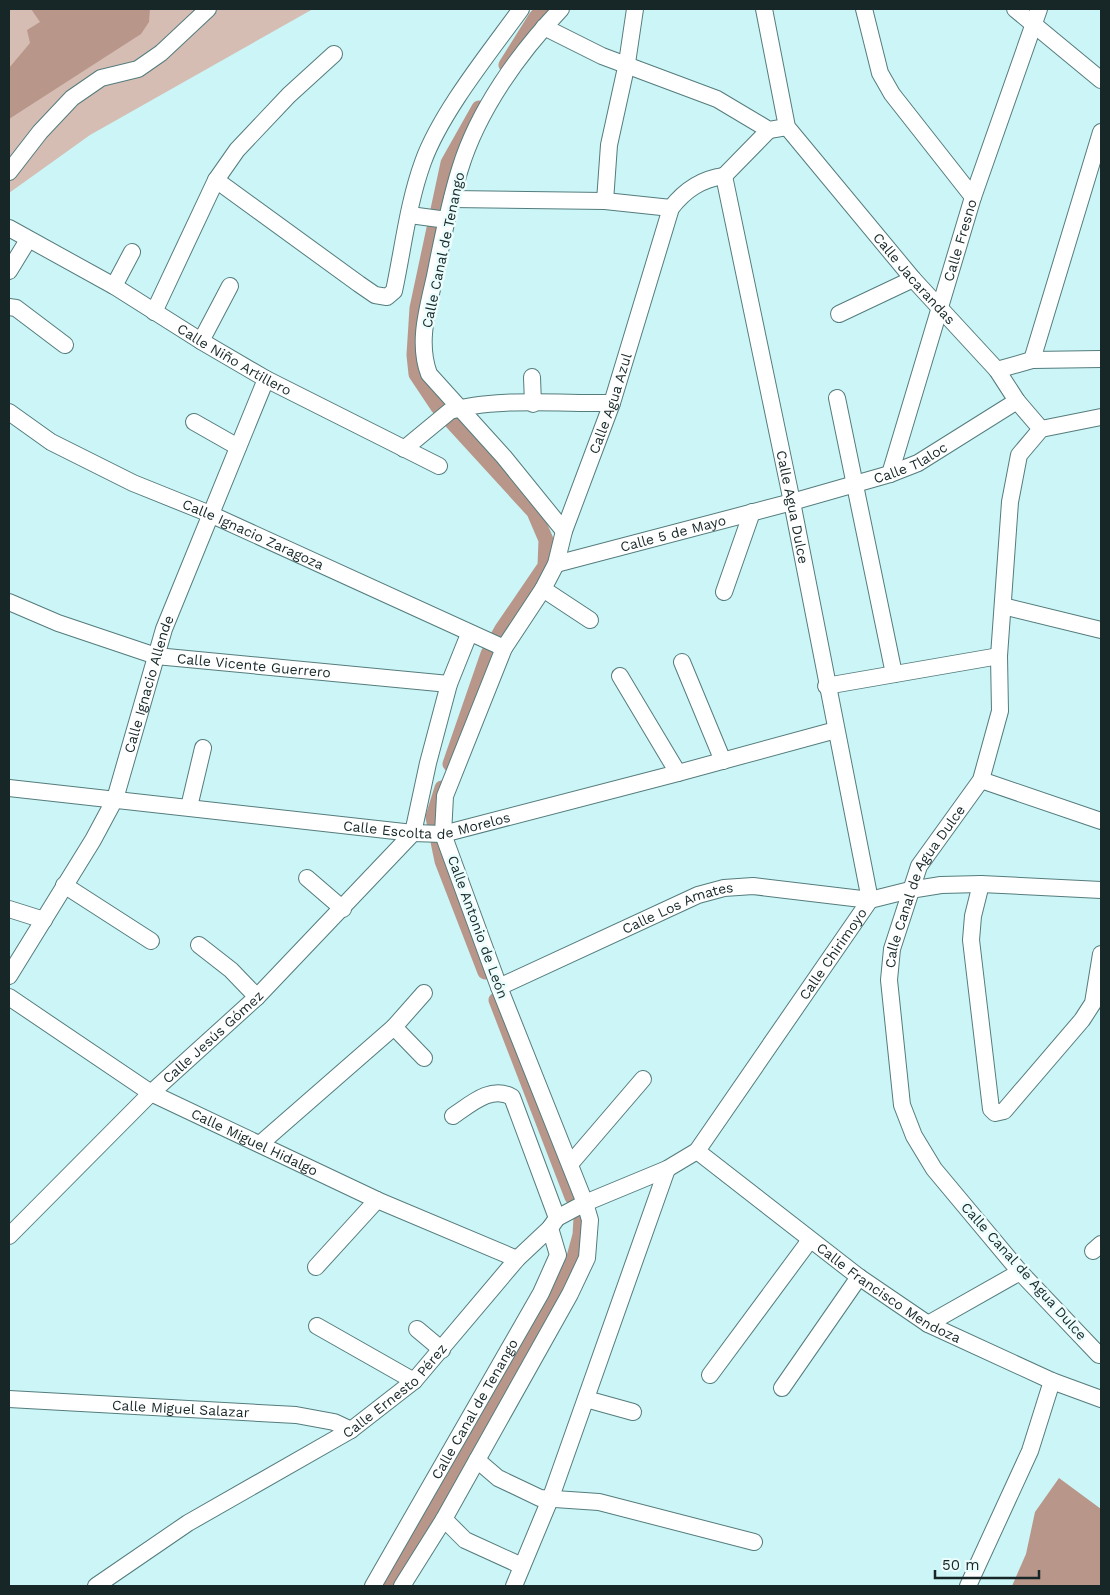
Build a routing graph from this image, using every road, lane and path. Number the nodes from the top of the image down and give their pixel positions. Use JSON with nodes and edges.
{"nodes":[{"id":1,"x":208,"y":9,"type":"edge"},
{"id":2,"x":522,"y":9,"type":"edge"},
{"id":3,"x":561,"y":9,"type":"edge"},
{"id":4,"x":635,"y":9,"type":"edge"},
{"id":5,"x":764,"y":9,"type":"edge"},
{"id":6,"x":864,"y":9,"type":"edge"},
{"id":7,"x":1015,"y":9,"type":"edge"},
{"id":8,"x":1039,"y":9,"type":"edge"},
{"id":9,"x":1033,"y":26,"type":"junction"},
{"id":10,"x":544,"y":27,"type":"junction"},
{"id":11,"x":334,"y":54,"type":"dead end"},
{"id":12,"x":627,"y":63,"type":"junction"},
{"id":13,"x":1101,"y":80,"type":"edge"},
{"id":14,"x":787,"y":127,"type":"junction"},
{"id":15,"x":769,"y":130,"type":"junction"},
{"id":16,"x":1101,"y":132,"type":"edge"},
{"id":17,"x":9,"y":172,"type":"edge"},
{"id":18,"x":724,"y":176,"type":"junction"},
{"id":19,"x":216,"y":180,"type":"junction"},
{"id":20,"x":973,"y":197,"type":"junction"},
{"id":21,"x":452,"y":199,"type":"junction"},
{"id":22,"x":605,"y":201,"type":"junction"},
{"id":23,"x":671,"y":208,"type":"junction"},
{"id":24,"x":429,"y":217,"type":"junction"},
{"id":25,"x":9,"y":228,"type":"edge"},
{"id":26,"x":28,"y":240,"type":"junction"},
{"id":27,"x":132,"y":252,"type":"dead end"},
{"id":28,"x":9,"y":271,"type":"edge"},
{"id":29,"x":913,"y":279,"type":"junction"},
{"id":30,"x":114,"y":286,"type":"junction"},
{"id":31,"x":230,"y":286,"type":"dead end"},
{"id":32,"x":9,"y":307,"type":"edge"},
{"id":33,"x":941,"y":308,"type":"junction"},
{"id":34,"x":154,"y":312,"type":"junction"},
{"id":35,"x":839,"y":314,"type":"dead end"},
{"id":36,"x":201,"y":341,"type":"junction"},
{"id":37,"x":66,"y":345,"type":"dead end"},
{"id":38,"x":1101,"y":359,"type":"edge"},
{"id":39,"x":1032,"y":360,"type":"junction"},
{"id":40,"x":997,"y":370,"type":"junction"},
{"id":41,"x":532,"y":377,"type":"dead end"},
{"id":42,"x":266,"y":378,"type":"junction"},
{"id":43,"x":837,"y":398,"type":"dead end"},
{"id":44,"x":1017,"y":401,"type":"junction"},
{"id":45,"x":533,"y":404,"type":"junction"},
{"id":46,"x":612,"y":404,"type":"junction"},
{"id":47,"x":9,"y":412,"type":"edge"},
{"id":48,"x":449,"y":414,"type":"junction"},
{"id":49,"x":1101,"y":417,"type":"edge"},
{"id":50,"x":194,"y":422,"type":"dead end"},
{"id":51,"x":1041,"y":429,"type":"junction"},
{"id":52,"x":238,"y":447,"type":"junction"},
{"id":53,"x":404,"y":449,"type":"junction"},
{"id":54,"x":439,"y":466,"type":"dead end"},
{"id":55,"x":890,"y":474,"type":"junction"},
{"id":56,"x":854,"y":484,"type":"junction"},
{"id":57,"x":792,"y":502,"type":"junction"},
{"id":58,"x":752,"y":512,"type":"junction"},
{"id":59,"x":210,"y":514,"type":"junction"},
{"id":60,"x":564,"y":531,"type":"junction"},
{"id":61,"x":556,"y":564,"type":"junction"},
{"id":62,"x":542,"y":589,"type":"junction"},
{"id":63,"x":724,"y":592,"type":"dead end"},
{"id":64,"x":9,"y":602,"type":"edge"},
{"id":65,"x":1003,"y":606,"type":"junction"},
{"id":66,"x":590,"y":620,"type":"dead end"},
{"id":67,"x":1101,"y":630,"type":"edge"},
{"id":68,"x":472,"y":635,"type":"junction"},
{"id":69,"x":499,"y":646,"type":"junction"},
{"id":70,"x":156,"y":656,"type":"junction"},
{"id":71,"x":999,"y":656,"type":"junction"},
{"id":72,"x":682,"y":662,"type":"dead end"},
{"id":73,"x":894,"y":674,"type":"junction"},
{"id":74,"x":620,"y":676,"type":"dead end"},
{"id":75,"x":449,"y":684,"type":"junction"},
{"id":76,"x":826,"y":686,"type":"junction"},
{"id":77,"x":836,"y":730,"type":"junction"},
{"id":78,"x":204,"y":748,"type":"dead end"},
{"id":79,"x":723,"y":761,"type":"junction"},
{"id":80,"x":678,"y":773,"type":"junction"},
{"id":81,"x":981,"y":780,"type":"junction"},
{"id":82,"x":9,"y":788,"type":"edge"},
{"id":83,"x":115,"y":799,"type":"junction"},
{"id":84,"x":189,"y":807,"type":"junction"},
{"id":85,"x":1101,"y":821,"type":"edge"},
{"id":86,"x":428,"y":833,"type":"junction"},
{"id":87,"x":307,"y":878,"type":"dead end"},
{"id":88,"x":981,"y":884,"type":"junction"},
{"id":89,"x":64,"y":885,"type":"junction"},
{"id":90,"x":910,"y":890,"type":"junction"},
{"id":91,"x":1101,"y":890,"type":"edge"},
{"id":92,"x":870,"y":900,"type":"junction"},
{"id":93,"x":343,"y":908,"type":"junction"},
{"id":94,"x":9,"y":909,"type":"edge"},
{"id":95,"x":44,"y":920,"type":"junction"},
{"id":96,"x":151,"y":941,"type":"dead end"},
{"id":97,"x":199,"y":945,"type":"dead end"},
{"id":98,"x":1101,"y":954,"type":"edge"},
{"id":99,"x":9,"y":976,"type":"edge"},
{"id":100,"x":499,"y":987,"type":"junction"},
{"id":101,"x":424,"y":993,"type":"dead end"},
{"id":102,"x":9,"y":996,"type":"edge"},
{"id":103,"x":257,"y":997,"type":"junction"},
{"id":104,"x":1097,"y":1006,"type":"edge"},
{"id":105,"x":394,"y":1027,"type":"junction"},
{"id":106,"x":424,"y":1058,"type":"dead end"},
{"id":107,"x":643,"y":1079,"type":"dead end"},
{"id":108,"x":151,"y":1093,"type":"junction"},
{"id":109,"x":453,"y":1116,"type":"dead end"},
{"id":110,"x":260,"y":1144,"type":"junction"},
{"id":111,"x":697,"y":1151,"type":"junction"},
{"id":112,"x":571,"y":1163,"type":"junction"},
{"id":113,"x":667,"y":1169,"type":"junction"},
{"id":114,"x":377,"y":1200,"type":"junction"},
{"id":115,"x":566,"y":1214,"type":"junction"},
{"id":116,"x":11,"y":1231,"type":"edge"},
{"id":117,"x":810,"y":1240,"type":"junction"},
{"id":118,"x":518,"y":1259,"type":"junction"},
{"id":119,"x":316,"y":1267,"type":"dead end"},
{"id":120,"x":1020,"y":1272,"type":"junction"},
{"id":121,"x":859,"y":1277,"type":"junction"},
{"id":122,"x":928,"y":1324,"type":"junction"},
{"id":123,"x":317,"y":1326,"type":"dead end"},
{"id":124,"x":417,"y":1330,"type":"dead end"},
{"id":125,"x":442,"y":1350,"type":"junction"},
{"id":126,"x":1099,"y":1355,"type":"dead end"},
{"id":127,"x":710,"y":1375,"type":"dead end"},
{"id":128,"x":414,"y":1381,"type":"junction"},
{"id":129,"x":1052,"y":1381,"type":"junction"},
{"id":130,"x":782,"y":1388,"type":"dead end"},
{"id":131,"x":586,"y":1398,"type":"junction"},
{"id":132,"x":9,"y":1399,"type":"edge"},
{"id":133,"x":1101,"y":1399,"type":"edge"},
{"id":134,"x":633,"y":1412,"type":"dead end"},
{"id":135,"x":351,"y":1430,"type":"junction"},
{"id":136,"x":477,"y":1460,"type":"junction"},
{"id":137,"x":552,"y":1497,"type":"junction"},
{"id":138,"x":444,"y":1519,"type":"junction"},
{"id":139,"x":754,"y":1542,"type":"dead end"},
{"id":140,"x":522,"y":1566,"type":"junction"},
{"id":141,"x":96,"y":1586,"type":"edge"},
{"id":142,"x":373,"y":1586,"type":"edge"},
{"id":143,"x":402,"y":1586,"type":"edge"},
{"id":144,"x":514,"y":1586,"type":"edge"},
{"id":145,"x":968,"y":1586,"type":"edge"}],
"edges":[{"from":1,"to":17,"type":"street"},
{"from":2,"to":24,"type":"street","name":"Calle Canal de Tenango"},
{"from":3,"to":10,"type":"street","name":"Calle Canal de Tenango"},
{"from":4,"to":12,"type":"street"},
{"from":5,"to":14,"type":"street","name":"Calle Jacarandas"},
{"from":6,"to":20,"type":"street"},
{"from":7,"to":9,"type":"street"},
{"from":8,"to":9,"type":"street","name":"Calle Fresno"},
{"from":9,"to":13,"type":"street"},
{"from":9,"to":20,"type":"street","name":"Calle Fresno"},
{"from":10,"to":12,"type":"street"},
{"from":10,"to":21,"type":"street","name":"Calle Canal de Tenango"},
{"from":11,"to":19,"type":"street"},
{"from":12,"to":15,"type":"street"},
{"from":12,"to":22,"type":"street"},
{"from":14,"to":15,"type":"street"},
{"from":14,"to":29,"type":"street","name":"Calle Jacarandas"},
{"from":15,"to":18,"type":"street"},
{"from":16,"to":39,"type":"street"},
{"from":18,"to":23,"type":"street","name":"Calle Agua Azul"},
{"from":18,"to":57,"type":"street","name":"Calle Agua Dulce"},
{"from":19,"to":24,"type":"street","name":"Calle Canal de Tenango"},
{"from":19,"to":34,"type":"street"},
{"from":20,"to":33,"type":"street","name":"Calle Fresno"},
{"from":21,"to":22,"type":"street"},
{"from":21,"to":24,"type":"street","name":"Calle Canal de Tenango"},
{"from":22,"to":23,"type":"street"},
{"from":23,"to":46,"type":"street","name":"Calle Agua Azul"},
{"from":24,"to":48,"type":"street","name":"Calle Canal de Tenango"},
{"from":25,"to":26,"type":"street","name":"Calle Niño Artillero"},
{"from":26,"to":28,"type":"street"},
{"from":26,"to":30,"type":"street","name":"Calle Niño Artillero"},
{"from":27,"to":30,"type":"street"},
{"from":29,"to":33,"type":"street","name":"Calle Jacarandas"},
{"from":29,"to":35,"type":"street"},
{"from":30,"to":34,"type":"street","name":"Calle Niño Artillero"},
{"from":31,"to":36,"type":"street"},
{"from":32,"to":37,"type":"street"},
{"from":33,"to":40,"type":"street","name":"Calle Jacarandas"},
{"from":33,"to":55,"type":"street","name":"Calle Fresno"},
{"from":34,"to":36,"type":"street","name":"Calle Niño Artillero"},
{"from":36,"to":42,"type":"street","name":"Calle Niño Artillero"},
{"from":38,"to":39,"type":"street"},
{"from":39,"to":40,"type":"street"},
{"from":40,"to":44,"type":"street","name":"Calle Jacarandas"},
{"from":41,"to":45,"type":"street"},
{"from":42,"to":52,"type":"street","name":"Calle Ignacio Allende"},
{"from":42,"to":53,"type":"street","name":"Calle Niño Artillero"},
{"from":43,"to":56,"type":"street"},
{"from":44,"to":51,"type":"street","name":"Calle Jacarandas"},
{"from":44,"to":55,"type":"street","name":"Calle Tlaloc"},
{"from":45,"to":46,"type":"street"},
{"from":45,"to":48,"type":"street"},
{"from":46,"to":60,"type":"street","name":"Calle Agua Azul"},
{"from":47,"to":59,"type":"street","name":"Calle Ignacio Zaragoza"},
{"from":48,"to":53,"type":"street"},
{"from":48,"to":60,"type":"street","name":"Calle Canal de Tenango"},
{"from":49,"to":51,"type":"street"},
{"from":50,"to":52,"type":"street"},
{"from":51,"to":65,"type":"street","name":"Calle Canal de Agua Dulce"},
{"from":52,"to":59,"type":"street","name":"Calle Ignacio Allende"},
{"from":53,"to":54,"type":"street"},
{"from":55,"to":56,"type":"street","name":"Calle Tlaloc"},
{"from":56,"to":57,"type":"street","name":"Calle Tlaloc"},
{"from":56,"to":73,"type":"street"},
{"from":57,"to":58,"type":"street","name":"Calle 5 de Mayo"},
{"from":57,"to":76,"type":"street","name":"Calle Agua Dulce"},
{"from":58,"to":61,"type":"street","name":"Calle 5 de Mayo"},
{"from":58,"to":63,"type":"street"},
{"from":59,"to":68,"type":"street","name":"Calle Ignacio Zaragoza"},
{"from":59,"to":70,"type":"street","name":"Calle Ignacio Allende"},
{"from":60,"to":61,"type":"street","name":"Calle Agua Azul"},
{"from":61,"to":62,"type":"street","name":"Calle Agua Azul"},
{"from":62,"to":66,"type":"street"},
{"from":62,"to":69,"type":"street","name":"Calle Agua Azul"},
{"from":64,"to":70,"type":"street","name":"Calle Vicente Guerrero"},
{"from":65,"to":67,"type":"street"},
{"from":65,"to":71,"type":"street","name":"Calle Canal de Agua Dulce"},
{"from":68,"to":69,"type":"street","name":"Calle Ignacio Zaragoza"},
{"from":68,"to":75,"type":"street"},
{"from":69,"to":86,"type":"street","name":"Calle Antonio de León"},
{"from":70,"to":75,"type":"street","name":"Calle Vicente Guerrero"},
{"from":70,"to":83,"type":"street","name":"Calle Ignacio Allende"},
{"from":71,"to":73,"type":"street"},
{"from":71,"to":81,"type":"street","name":"Calle Canal de Agua Dulce"},
{"from":72,"to":79,"type":"street"},
{"from":73,"to":76,"type":"street"},
{"from":74,"to":80,"type":"street"},
{"from":75,"to":86,"type":"street"},
{"from":76,"to":77,"type":"street","name":"Calle Agua Dulce"},
{"from":77,"to":79,"type":"street","name":"Calle Escolta de Morelos"},
{"from":77,"to":92,"type":"street","name":"Calle Agua Dulce"},
{"from":78,"to":84,"type":"street"},
{"from":79,"to":80,"type":"street","name":"Calle Escolta de Morelos"},
{"from":80,"to":86,"type":"street","name":"Calle Escolta de Morelos"},
{"from":81,"to":85,"type":"street"},
{"from":81,"to":90,"type":"street","name":"Calle Canal de Agua Dulce"},
{"from":82,"to":83,"type":"street","name":"Calle Escolta de Morelos"},
{"from":83,"to":84,"type":"street","name":"Calle Escolta de Morelos"},
{"from":83,"to":89,"type":"street","name":"Calle Ignacio Allende"},
{"from":84,"to":86,"type":"street","name":"Calle Escolta de Morelos"},
{"from":86,"to":93,"type":"street","name":"Calle Jesús Gómez"},
{"from":86,"to":100,"type":"street","name":"Calle Antonio de León"},
{"from":87,"to":93,"type":"street"},
{"from":88,"to":90,"type":"street","name":"Calle Chirimoyo"},
{"from":88,"to":91,"type":"street","name":"Calle Chirimoyo"},
{"from":88,"to":104,"type":"street"},
{"from":89,"to":95,"type":"street","name":"Calle Ignacio Allende"},
{"from":89,"to":96,"type":"street"},
{"from":90,"to":92,"type":"street","name":"Calle Chirimoyo"},
{"from":90,"to":120,"type":"street","name":"Calle Canal de Agua Dulce"},
{"from":92,"to":100,"type":"street","name":"Calle Los Amates"},
{"from":92,"to":111,"type":"street","name":"Calle Chirimoyo"},
{"from":93,"to":103,"type":"street","name":"Calle Jesús Gómez"},
{"from":94,"to":95,"type":"street"},
{"from":95,"to":99,"type":"street","name":"Calle Ignacio Allende"},
{"from":97,"to":103,"type":"street"},
{"from":98,"to":104,"type":"street"},
{"from":100,"to":112,"type":"street","name":"Calle Antonio de León"},
{"from":101,"to":105,"type":"street"},
{"from":102,"to":108,"type":"street","name":"Calle Miguel Hidalgo"},
{"from":103,"to":108,"type":"street","name":"Calle Jesús Gómez"},
{"from":105,"to":106,"type":"street"},
{"from":105,"to":110,"type":"street"},
{"from":107,"to":112,"type":"street"},
{"from":108,"to":110,"type":"street","name":"Calle Miguel Hidalgo"},
{"from":108,"to":116,"type":"street","name":"Calle Jesús Gómez"},
{"from":109,"to":115,"type":"street"},
{"from":110,"to":114,"type":"street","name":"Calle Miguel Hidalgo"},
{"from":111,"to":113,"type":"street","name":"Calle Ernesto Pérez"},
{"from":111,"to":117,"type":"street","name":"Calle Francisco Mendoza"},
{"from":112,"to":115,"type":"street","name":"Calle Antonio de León"},
{"from":113,"to":115,"type":"street","name":"Calle Ernesto Pérez"},
{"from":113,"to":131,"type":"street"},
{"from":114,"to":118,"type":"street","name":"Calle Miguel Hidalgo"},
{"from":114,"to":119,"type":"street"},
{"from":115,"to":118,"type":"street","name":"Calle Ernesto Pérez"},
{"from":115,"to":136,"type":"street"},
{"from":115,"to":142,"type":"street","name":"Calle Canal de Tenango"},
{"from":117,"to":121,"type":"street","name":"Calle Francisco Mendoza"},
{"from":117,"to":127,"type":"street"},
{"from":118,"to":125,"type":"street","name":"Calle Ernesto Pérez"},
{"from":120,"to":122,"type":"street"},
{"from":120,"to":126,"type":"street","name":"Calle Canal de Agua Dulce"},
{"from":121,"to":122,"type":"street","name":"Calle Francisco Mendoza"},
{"from":121,"to":130,"type":"street"},
{"from":122,"to":129,"type":"street","name":"Calle Francisco Mendoza"},
{"from":123,"to":128,"type":"street"},
{"from":124,"to":125,"type":"street"},
{"from":125,"to":128,"type":"street","name":"Calle Ernesto Pérez"},
{"from":128,"to":135,"type":"street","name":"Calle Ernesto Pérez"},
{"from":129,"to":133,"type":"street","name":"Calle Francisco Mendoza"},
{"from":129,"to":145,"type":"street"},
{"from":131,"to":134,"type":"street"},
{"from":131,"to":137,"type":"street"},
{"from":132,"to":135,"type":"street","name":"Calle Miguel Salazar"},
{"from":135,"to":141,"type":"street","name":"Calle Ernesto Pérez"},
{"from":136,"to":137,"type":"street"},
{"from":136,"to":138,"type":"street"},
{"from":137,"to":139,"type":"street"},
{"from":137,"to":140,"type":"street"},
{"from":138,"to":140,"type":"street"},
{"from":138,"to":143,"type":"street"},
{"from":140,"to":144,"type":"street"}]}
